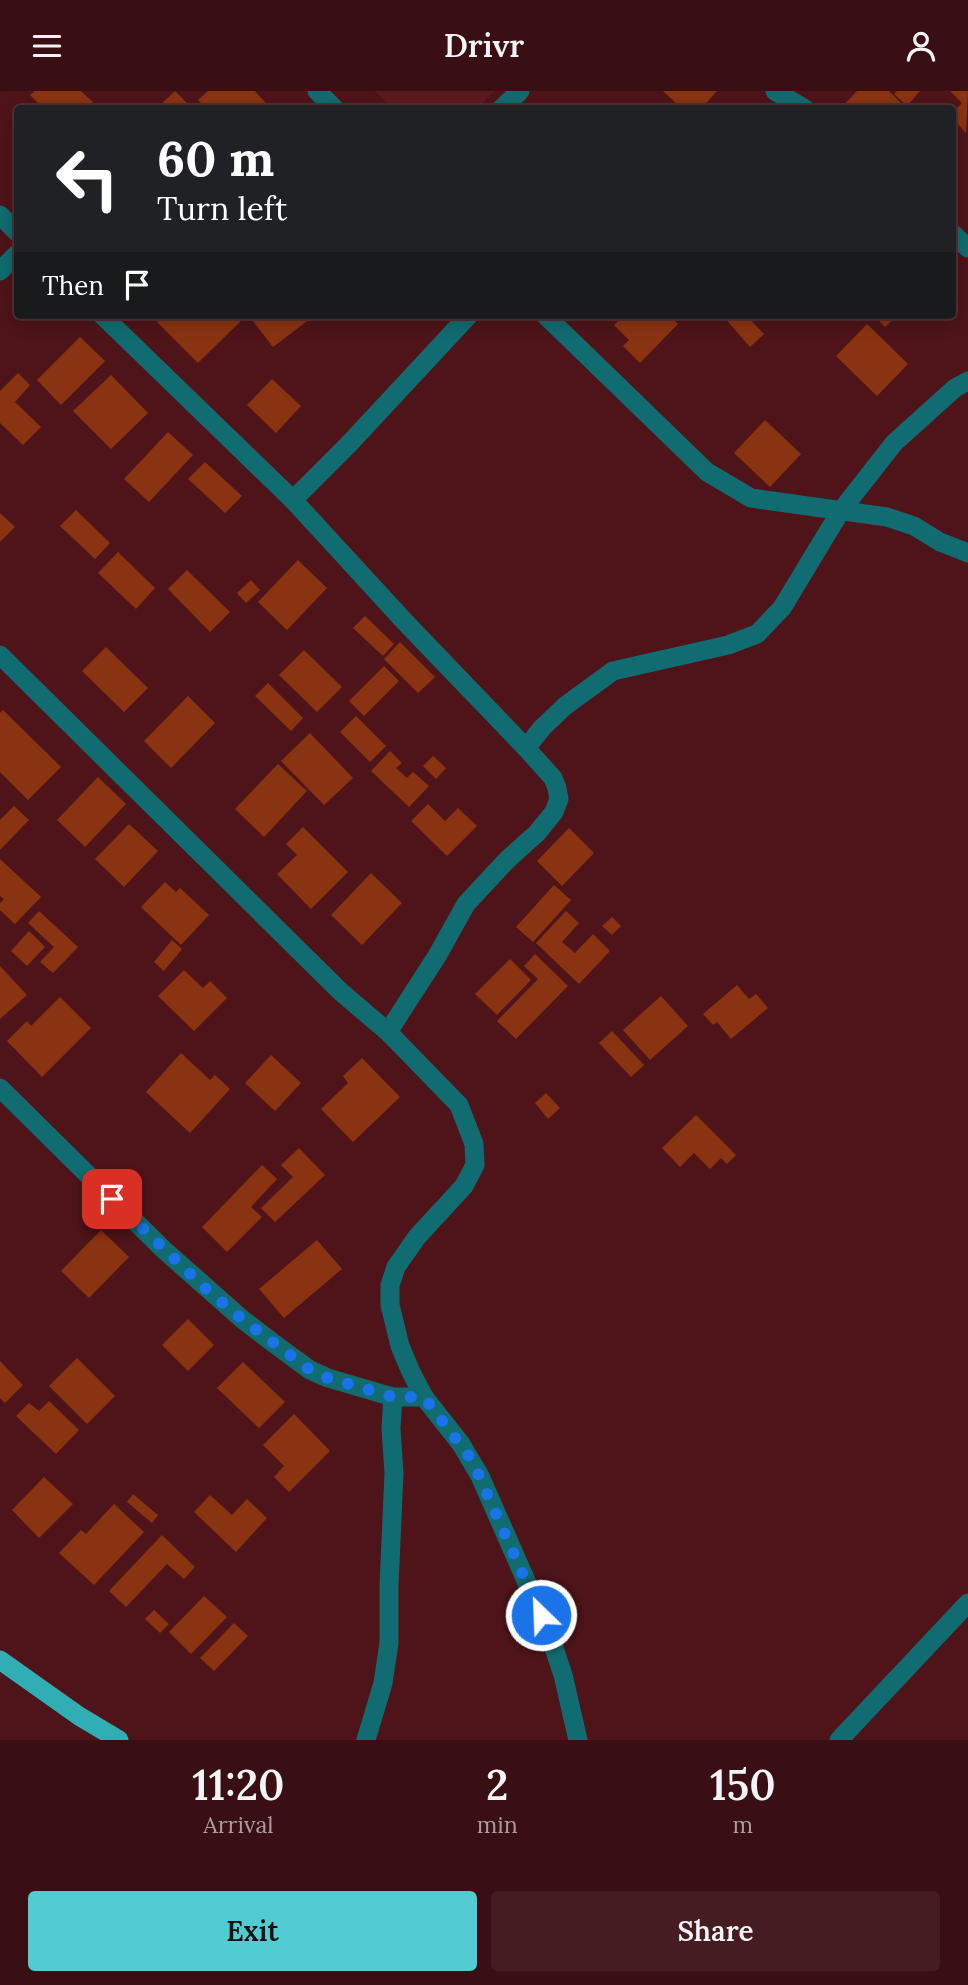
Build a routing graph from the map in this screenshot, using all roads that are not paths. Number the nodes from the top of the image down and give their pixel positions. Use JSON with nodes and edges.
{"nodes":[{"id":1,"x":317,"y":91,"type":"edge"},
{"id":2,"x":520,"y":91,"type":"edge"},
{"id":3,"x":775,"y":91,"type":"edge"},
{"id":4,"x":331,"y":105,"type":"edge"},
{"id":5,"x":505,"y":105,"type":"edge"},
{"id":6,"x":798,"y":105,"type":"edge"},
{"id":7,"x":0,"y":215,"type":"edge"},
{"id":8,"x":14,"y":229,"type":"edge"},
{"id":9,"x":14,"y":257,"type":"edge"},
{"id":10,"x":0,"y":271,"type":"edge"},
{"id":11,"x":106,"y":319,"type":"edge"},
{"id":12,"x":465,"y":319,"type":"edge"},
{"id":13,"x":549,"y":319,"type":"edge"},
{"id":14,"x":968,"y":381,"type":"edge"},
{"id":15,"x":293,"y":500,"type":"junction"},
{"id":16,"x":840,"y":512,"type":"junction"},
{"id":17,"x":968,"y":553,"type":"edge"},
{"id":18,"x":0,"y":655,"type":"edge"},
{"id":19,"x":526,"y":747,"type":"junction"},
{"id":20,"x":388,"y":1032,"type":"junction"},
{"id":21,"x":0,"y":1088,"type":"edge"},
{"id":22,"x":393,"y":1397,"type":"junction"},
{"id":23,"x":424,"y":1397,"type":"junction"},
{"id":24,"x":968,"y":1603,"type":"edge"},
{"id":25,"x":0,"y":1660,"type":"edge"},
{"id":26,"x":119,"y":1740,"type":"edge"},
{"id":27,"x":366,"y":1740,"type":"edge"},
{"id":28,"x":578,"y":1740,"type":"edge"},
{"id":29,"x":839,"y":1740,"type":"edge"}],
"edges":[{"from":1,"to":4,"type":"street"},
{"from":2,"to":5,"type":"street"},
{"from":3,"to":6,"type":"street"},
{"from":7,"to":8,"type":"street"},
{"from":9,"to":10,"type":"street"},
{"from":11,"to":15,"type":"street"},
{"from":12,"to":15,"type":"street"},
{"from":13,"to":16,"type":"street"},
{"from":14,"to":16,"type":"street"},
{"from":15,"to":19,"type":"street"},
{"from":16,"to":17,"type":"street"},
{"from":16,"to":19,"type":"street"},
{"from":18,"to":20,"type":"street"},
{"from":19,"to":20,"type":"street"},
{"from":20,"to":23,"type":"street"},
{"from":21,"to":22,"type":"street"},
{"from":22,"to":23,"type":"street"},
{"from":22,"to":27,"type":"street"},
{"from":23,"to":28,"type":"street"},
{"from":24,"to":29,"type":"street"},
{"from":25,"to":26,"type":"highway"}]}
